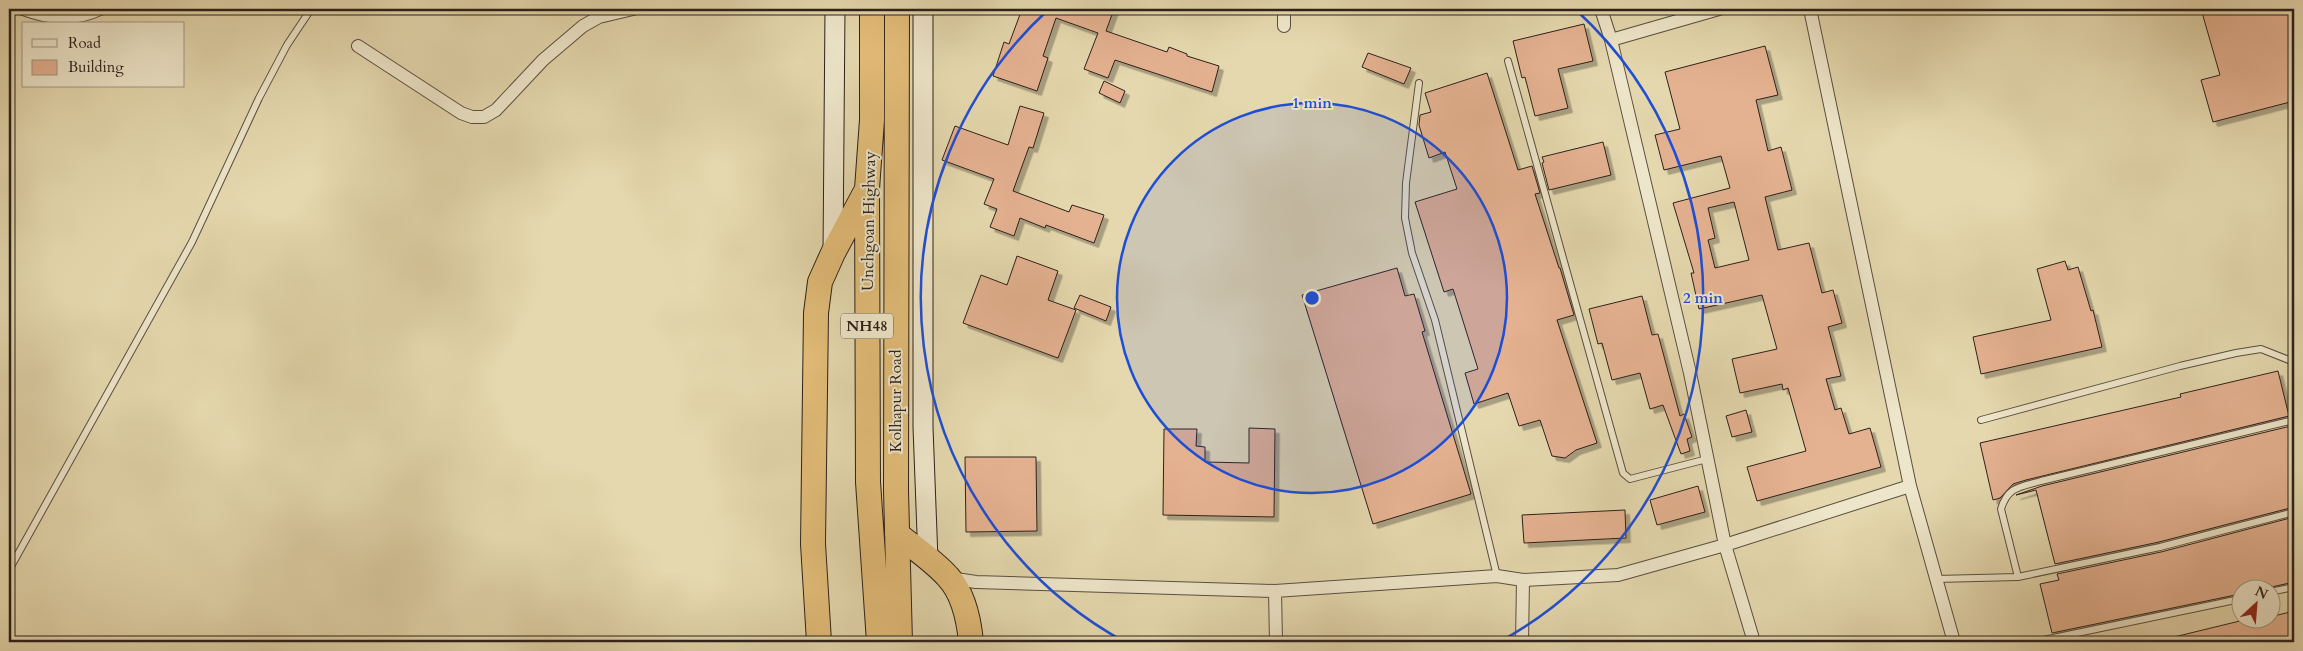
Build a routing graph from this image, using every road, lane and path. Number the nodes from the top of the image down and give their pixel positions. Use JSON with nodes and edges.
{"nodes":[{"id":1,"x":23,"y":9,"type":"edge"},
{"id":2,"x":100,"y":9,"type":"edge"},
{"id":3,"x":311,"y":9,"type":"edge"},
{"id":4,"x":633,"y":9,"type":"edge"},
{"id":5,"x":835,"y":9,"type":"edge"},
{"id":6,"x":872,"y":9,"type":"edge"},
{"id":7,"x":897,"y":9,"type":"edge"},
{"id":8,"x":923,"y":9,"type":"edge"},
{"id":9,"x":1284,"y":9,"type":"edge"},
{"id":10,"x":1601,"y":9,"type":"edge"},
{"id":11,"x":1719,"y":9,"type":"edge"},
{"id":12,"x":1810,"y":9,"type":"edge"},
{"id":13,"x":39,"y":12,"type":"edge"},
{"id":14,"x":1284,"y":26,"type":"dead end"},
{"id":15,"x":1611,"y":40,"type":"junction"},
{"id":16,"x":358,"y":46,"type":"dead end"},
{"id":17,"x":1508,"y":61,"type":"dead end"},
{"id":18,"x":1419,"y":83,"type":"dead end"},
{"id":19,"x":867,"y":189,"type":"junction"},
{"id":20,"x":832,"y":253,"type":"junction"},
{"id":21,"x":2294,"y":362,"type":"edge"},
{"id":22,"x":1981,"y":420,"type":"dead end"},
{"id":23,"x":2294,"y":420,"type":"edge"},
{"id":24,"x":1708,"y":459,"type":"junction"},
{"id":25,"x":1910,"y":486,"type":"junction"},
{"id":26,"x":2294,"y":512,"type":"edge"},
{"id":27,"x":897,"y":534,"type":"junction"},
{"id":28,"x":1725,"y":546,"type":"junction"},
{"id":29,"x":928,"y":560,"type":"junction"},
{"id":30,"x":9,"y":570,"type":"edge"},
{"id":31,"x":1498,"y":576,"type":"junction"},
{"id":32,"x":2018,"y":577,"type":"junction"},
{"id":33,"x":949,"y":578,"type":"junction"},
{"id":34,"x":1936,"y":579,"type":"junction"},
{"id":35,"x":1523,"y":580,"type":"junction"},
{"id":36,"x":2294,"y":587,"type":"edge"},
{"id":37,"x":2280,"y":590,"type":"edge"},
{"id":38,"x":1275,"y":591,"type":"junction"},
{"id":39,"x":2230,"y":601,"type":"edge"},
{"id":40,"x":818,"y":642,"type":"edge"},
{"id":41,"x":879,"y":642,"type":"edge"},
{"id":42,"x":900,"y":642,"type":"edge"},
{"id":43,"x":971,"y":642,"type":"edge"},
{"id":44,"x":1276,"y":642,"type":"edge"},
{"id":45,"x":1522,"y":642,"type":"edge"},
{"id":46,"x":1754,"y":642,"type":"edge"},
{"id":47,"x":1954,"y":642,"type":"edge"},
{"id":48,"x":2034,"y":642,"type":"edge"}],
"edges":[{"from":1,"to":13,"type":"street"},
{"from":2,"to":13,"type":"street"},
{"from":3,"to":30,"type":"lane"},
{"from":4,"to":16,"type":"street"},
{"from":5,"to":20,"type":"street"},
{"from":6,"to":19,"type":"highway","name":"Unchgoan Highway","number":"NH48"},
{"from":7,"to":27,"type":"highway","name":"Kolhapur Road","number":"NH48"},
{"from":8,"to":29,"type":"street"},
{"from":9,"to":14,"type":"street"},
{"from":10,"to":15,"type":"street"},
{"from":11,"to":15,"type":"street"},
{"from":12,"to":25,"type":"street"},
{"from":15,"to":24,"type":"street"},
{"from":17,"to":24,"type":"lane"},
{"from":18,"to":31,"type":"lane"},
{"from":19,"to":20,"type":"highway"},
{"from":19,"to":41,"type":"highway","name":"Unchgoan Highway","number":"NH48"},
{"from":20,"to":40,"type":"highway"},
{"from":21,"to":22,"type":"lane"},
{"from":23,"to":32,"type":"lane"},
{"from":24,"to":28,"type":"street"},
{"from":25,"to":28,"type":"street"},
{"from":25,"to":34,"type":"street"},
{"from":26,"to":32,"type":"lane"},
{"from":27,"to":29,"type":"highway"},
{"from":27,"to":42,"type":"highway","name":"Kolhapur Road","number":"NH48"},
{"from":28,"to":35,"type":"street"},
{"from":28,"to":46,"type":"street"},
{"from":29,"to":33,"type":"highway"},
{"from":31,"to":35,"type":"street"},
{"from":31,"to":38,"type":"street"},
{"from":32,"to":34,"type":"lane"},
{"from":33,"to":38,"type":"street"},
{"from":33,"to":43,"type":"highway"},
{"from":34,"to":47,"type":"street"},
{"from":35,"to":45,"type":"street"},
{"from":36,"to":37,"type":"lane"},
{"from":38,"to":44,"type":"street"},
{"from":39,"to":48,"type":"lane"}]}
